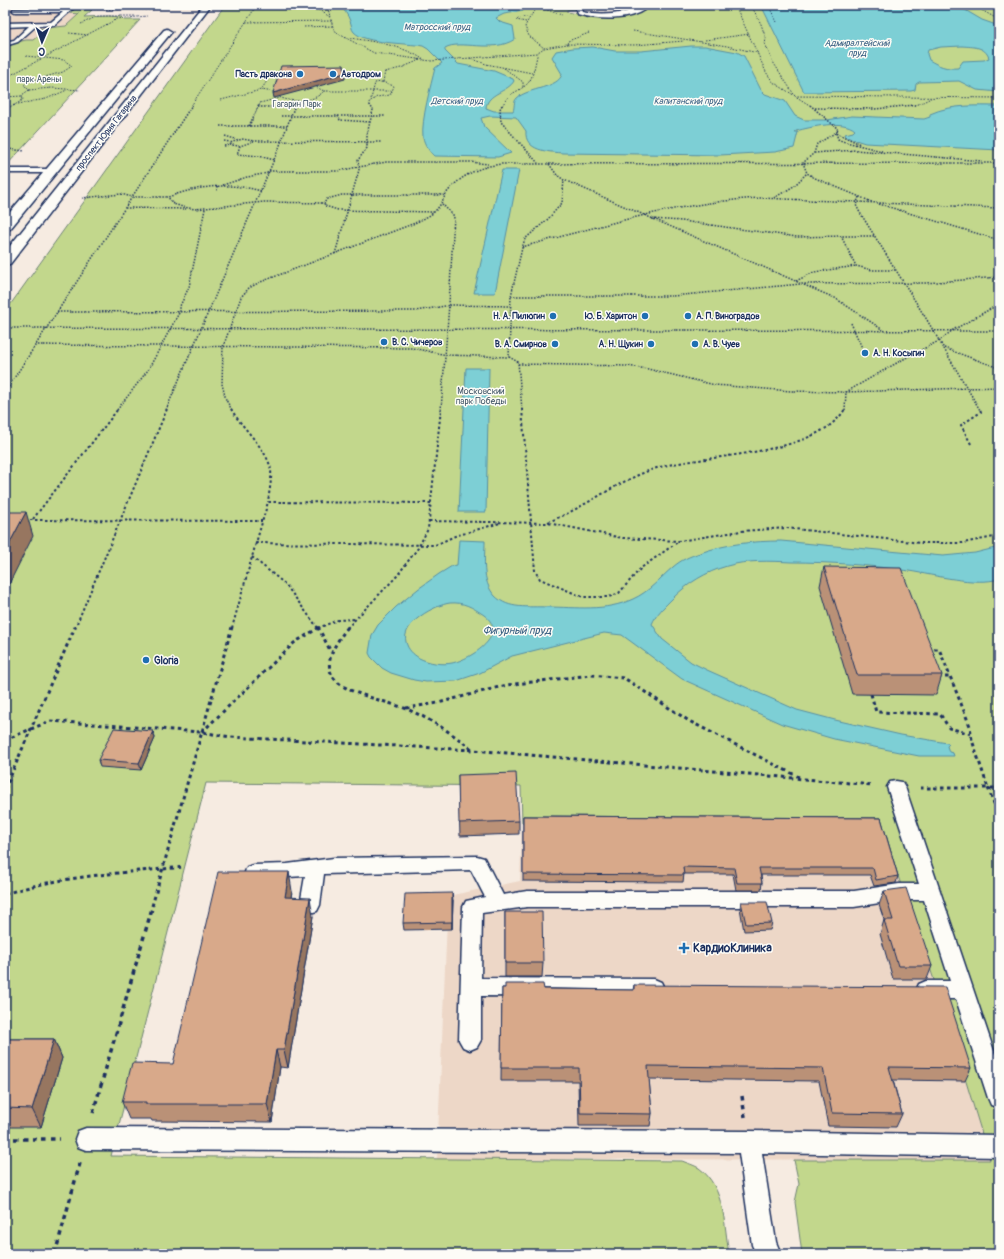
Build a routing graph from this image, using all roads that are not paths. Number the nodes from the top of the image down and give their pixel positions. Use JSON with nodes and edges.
{"nodes":[{"id":1,"x":22,"y":5,"type":"edge"},
{"id":2,"x":207,"y":5,"type":"edge"},
{"id":3,"x":578,"y":5,"type":"edge"},
{"id":4,"x":644,"y":5,"type":"edge"},
{"id":5,"x":650,"y":5,"type":"edge"},
{"id":6,"x":603,"y":7,"type":"edge"},
{"id":7,"x":70,"y":8,"type":"edge"},
{"id":8,"x":598,"y":12,"type":"junction"},
{"id":9,"x":611,"y":12,"type":"junction"},
{"id":10,"x":625,"y":14,"type":"junction"},
{"id":11,"x":586,"y":15,"type":"junction"},
{"id":12,"x":175,"y":23,"type":"dead end"},
{"id":13,"x":5,"y":25,"type":"edge"},
{"id":14,"x":34,"y":25,"type":"junction"},
{"id":15,"x":5,"y":44,"type":"edge"},
{"id":16,"x":5,"y":171,"type":"edge"},
{"id":17,"x":51,"y":171,"type":"junction"},
{"id":18,"x":5,"y":226,"type":"edge"},
{"id":19,"x":5,"y":261,"type":"edge"},
{"id":20,"x":896,"y":787,"type":"road end"},
{"id":21,"x":316,"y":867,"type":"junction"},
{"id":22,"x":254,"y":872,"type":"edge"},
{"id":23,"x":931,"y":892,"type":"junction"},
{"id":24,"x":498,"y":904,"type":"junction"},
{"id":25,"x":310,"y":905,"type":"edge"},
{"id":26,"x":472,"y":986,"type":"junction"},
{"id":27,"x":676,"y":988,"type":"edge"},
{"id":28,"x":905,"y":989,"type":"edge"},
{"id":29,"x":963,"y":990,"type":"junction"},
{"id":30,"x":470,"y":1040,"type":"dead end"},
{"id":31,"x":999,"y":1098,"type":"edge"},
{"id":32,"x":86,"y":1139,"type":"road end"},
{"id":33,"x":749,"y":1142,"type":"junction"},
{"id":34,"x":999,"y":1146,"type":"edge"},
{"id":35,"x":769,"y":1254,"type":"edge"}],
"edges":[{"from":1,"to":7,"type":"lane"},
{"from":2,"to":19,"type":"main road","name":"проспект Юрия Гагарина"},
{"from":3,"to":6,"type":"lane"},
{"from":3,"to":11,"type":"lane"},
{"from":4,"to":5,"type":"lane"},
{"from":4,"to":6,"type":"lane"},
{"from":4,"to":10,"type":"lane"},
{"from":6,"to":8,"type":"lane"},
{"from":6,"to":9,"type":"lane"},
{"from":7,"to":14,"type":"lane"},
{"from":8,"to":9,"type":"lane"},
{"from":8,"to":11,"type":"lane"},
{"from":9,"to":10,"type":"lane"},
{"from":10,"to":11,"type":"lane"},
{"from":12,"to":17,"type":"main road","name":"проспект Юрия Гагарина"},
{"from":13,"to":14,"type":"lane"},
{"from":14,"to":15,"type":"lane"},
{"from":16,"to":17,"type":"lane"},
{"from":17,"to":18,"type":"main road","name":"проспект Юрия Гагарина"},
{"from":20,"to":23,"type":"lane"},
{"from":21,"to":22,"type":"lane"},
{"from":21,"to":24,"type":"lane"},
{"from":21,"to":25,"type":"lane"},
{"from":23,"to":24,"type":"lane"},
{"from":23,"to":29,"type":"lane"},
{"from":24,"to":26,"type":"lane"},
{"from":26,"to":27,"type":"lane"},
{"from":26,"to":30,"type":"lane"},
{"from":28,"to":29,"type":"lane"},
{"from":29,"to":31,"type":"lane"},
{"from":32,"to":33,"type":"lane"},
{"from":33,"to":34,"type":"lane"},
{"from":33,"to":35,"type":"lane"}]}
